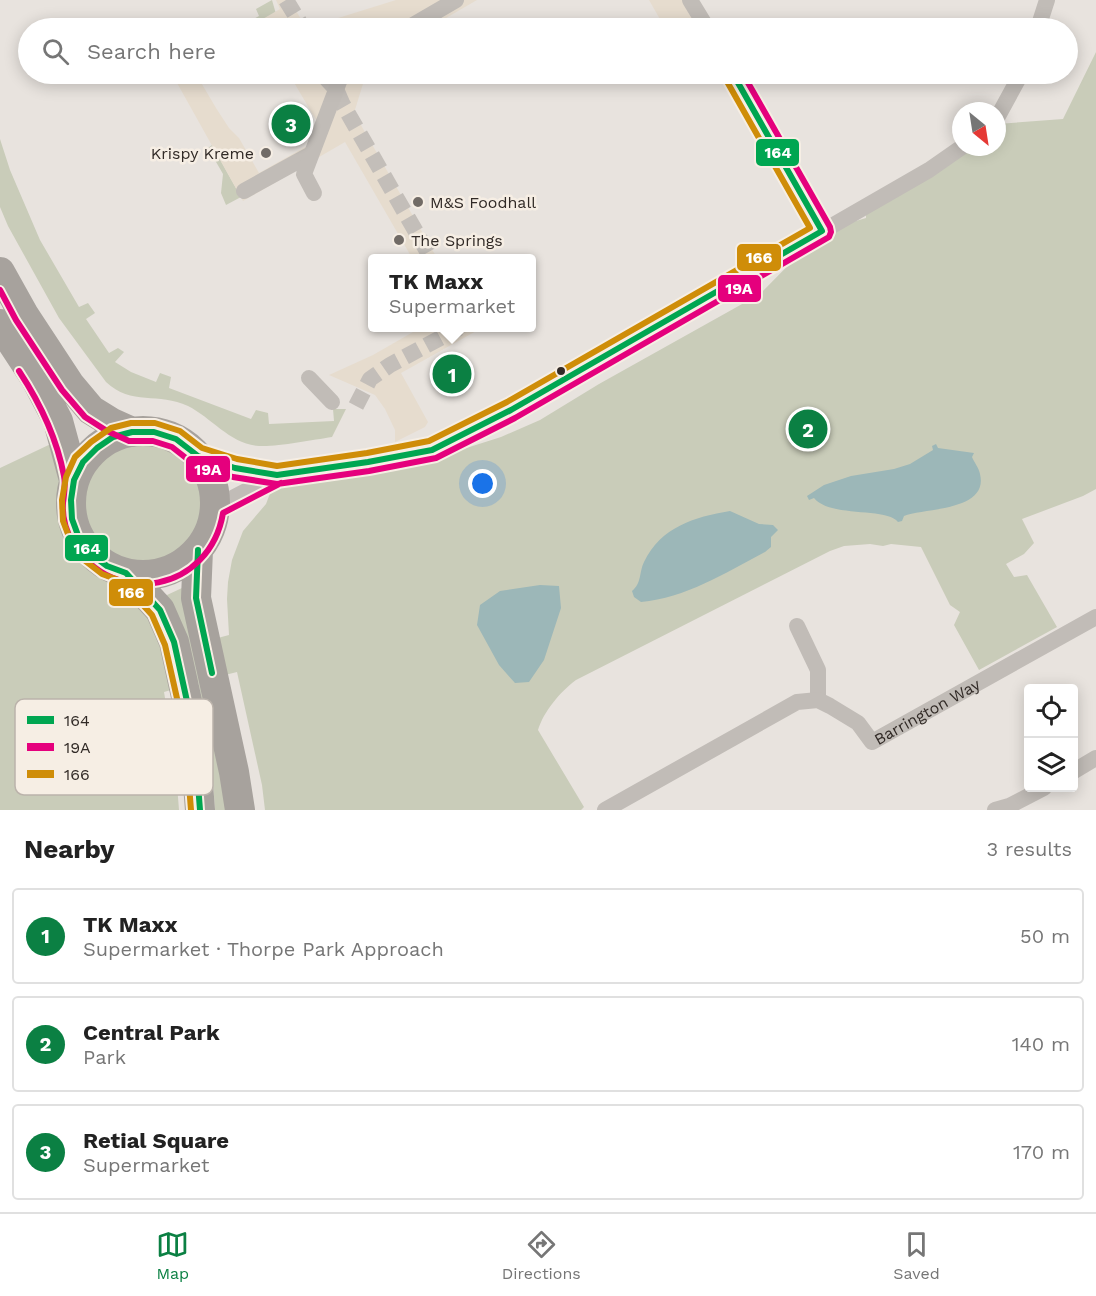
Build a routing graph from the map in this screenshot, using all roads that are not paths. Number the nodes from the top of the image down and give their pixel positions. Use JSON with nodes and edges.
{"nodes":[{"id":1,"x":456,"y":0,"type":"edge"},
{"id":2,"x":690,"y":0,"type":"edge"},
{"id":3,"x":1047,"y":0,"type":"edge"},
{"id":4,"x":425,"y":18,"type":"edge"},
{"id":5,"x":701,"y":18,"type":"edge"},
{"id":6,"x":1041,"y":18,"type":"edge"},
{"id":7,"x":338,"y":84,"type":"edge"},
{"id":8,"x":738,"y":84,"type":"edge"},
{"id":9,"x":1016,"y":84,"type":"edge"},
{"id":10,"x":1006,"y":102,"type":"edge"},
{"id":11,"x":311,"y":154,"type":"junction"},
{"id":12,"x":952,"y":154,"type":"edge"},
{"id":13,"x":244,"y":191,"type":"dead end"},
{"id":14,"x":314,"y":194,"type":"dead end"},
{"id":15,"x":822,"y":231,"type":"junction"},
{"id":16,"x":0,"y":272,"type":"edge"},
{"id":17,"x":0,"y":324,"type":"edge"},
{"id":18,"x":309,"y":378,"type":"dead end"},
{"id":19,"x":332,"y":402,"type":"dead end"},
{"id":20,"x":132,"y":432,"type":"junction"},
{"id":21,"x":198,"y":456,"type":"junction"},
{"id":22,"x":277,"y":475,"type":"junction"},
{"id":23,"x":74,"y":480,"type":"junction"},
{"id":24,"x":215,"y":507,"type":"junction"},
{"id":25,"x":198,"y":550,"type":"junction"},
{"id":26,"x":126,"y":573,"type":"junction"},
{"id":27,"x":1096,"y":617,"type":"edge"},
{"id":28,"x":797,"y":626,"type":"dead end"},
{"id":29,"x":187,"y":699,"type":"edge"},
{"id":30,"x":819,"y":700,"type":"junction"},
{"id":31,"x":1096,"y":758,"type":"edge"},
{"id":32,"x":1078,"y":769,"type":"edge"},
{"id":33,"x":1036,"y":792,"type":"edge"},
{"id":34,"x":199,"y":795,"type":"edge"},
{"id":35,"x":200,"y":810,"type":"edge"},
{"id":36,"x":240,"y":810,"type":"edge"},
{"id":37,"x":605,"y":810,"type":"edge"},
{"id":38,"x":995,"y":810,"type":"edge"}],
"edges":[{"from":1,"to":4,"type":"street"},
{"from":2,"to":5,"type":"street"},
{"from":3,"to":6,"type":"street"},
{"from":7,"to":11,"type":"street"},
{"from":8,"to":15,"type":"street"},
{"from":9,"to":10,"type":"street"},
{"from":11,"to":13,"type":"street"},
{"from":11,"to":14,"type":"street"},
{"from":12,"to":15,"type":"street"},
{"from":15,"to":22,"type":"street"},
{"from":16,"to":20,"type":"highway"},
{"from":17,"to":23,"type":"highway"},
{"from":18,"to":19,"type":"street"},
{"from":20,"to":21,"type":"highway"},
{"from":20,"to":23,"type":"highway"},
{"from":21,"to":22,"type":"street"},
{"from":21,"to":24,"type":"highway"},
{"from":22,"to":24,"type":"street"},
{"from":23,"to":26,"type":"highway"},
{"from":24,"to":25,"type":"highway"},
{"from":25,"to":26,"type":"highway"},
{"from":25,"to":36,"type":"highway"},
{"from":26,"to":29,"type":"highway"},
{"from":27,"to":30,"type":"street","name":"Barrington Way"},
{"from":28,"to":30,"type":"street"},
{"from":30,"to":37,"type":"street"},
{"from":31,"to":32,"type":"street"},
{"from":33,"to":38,"type":"street"},
{"from":34,"to":35,"type":"highway"}]}
